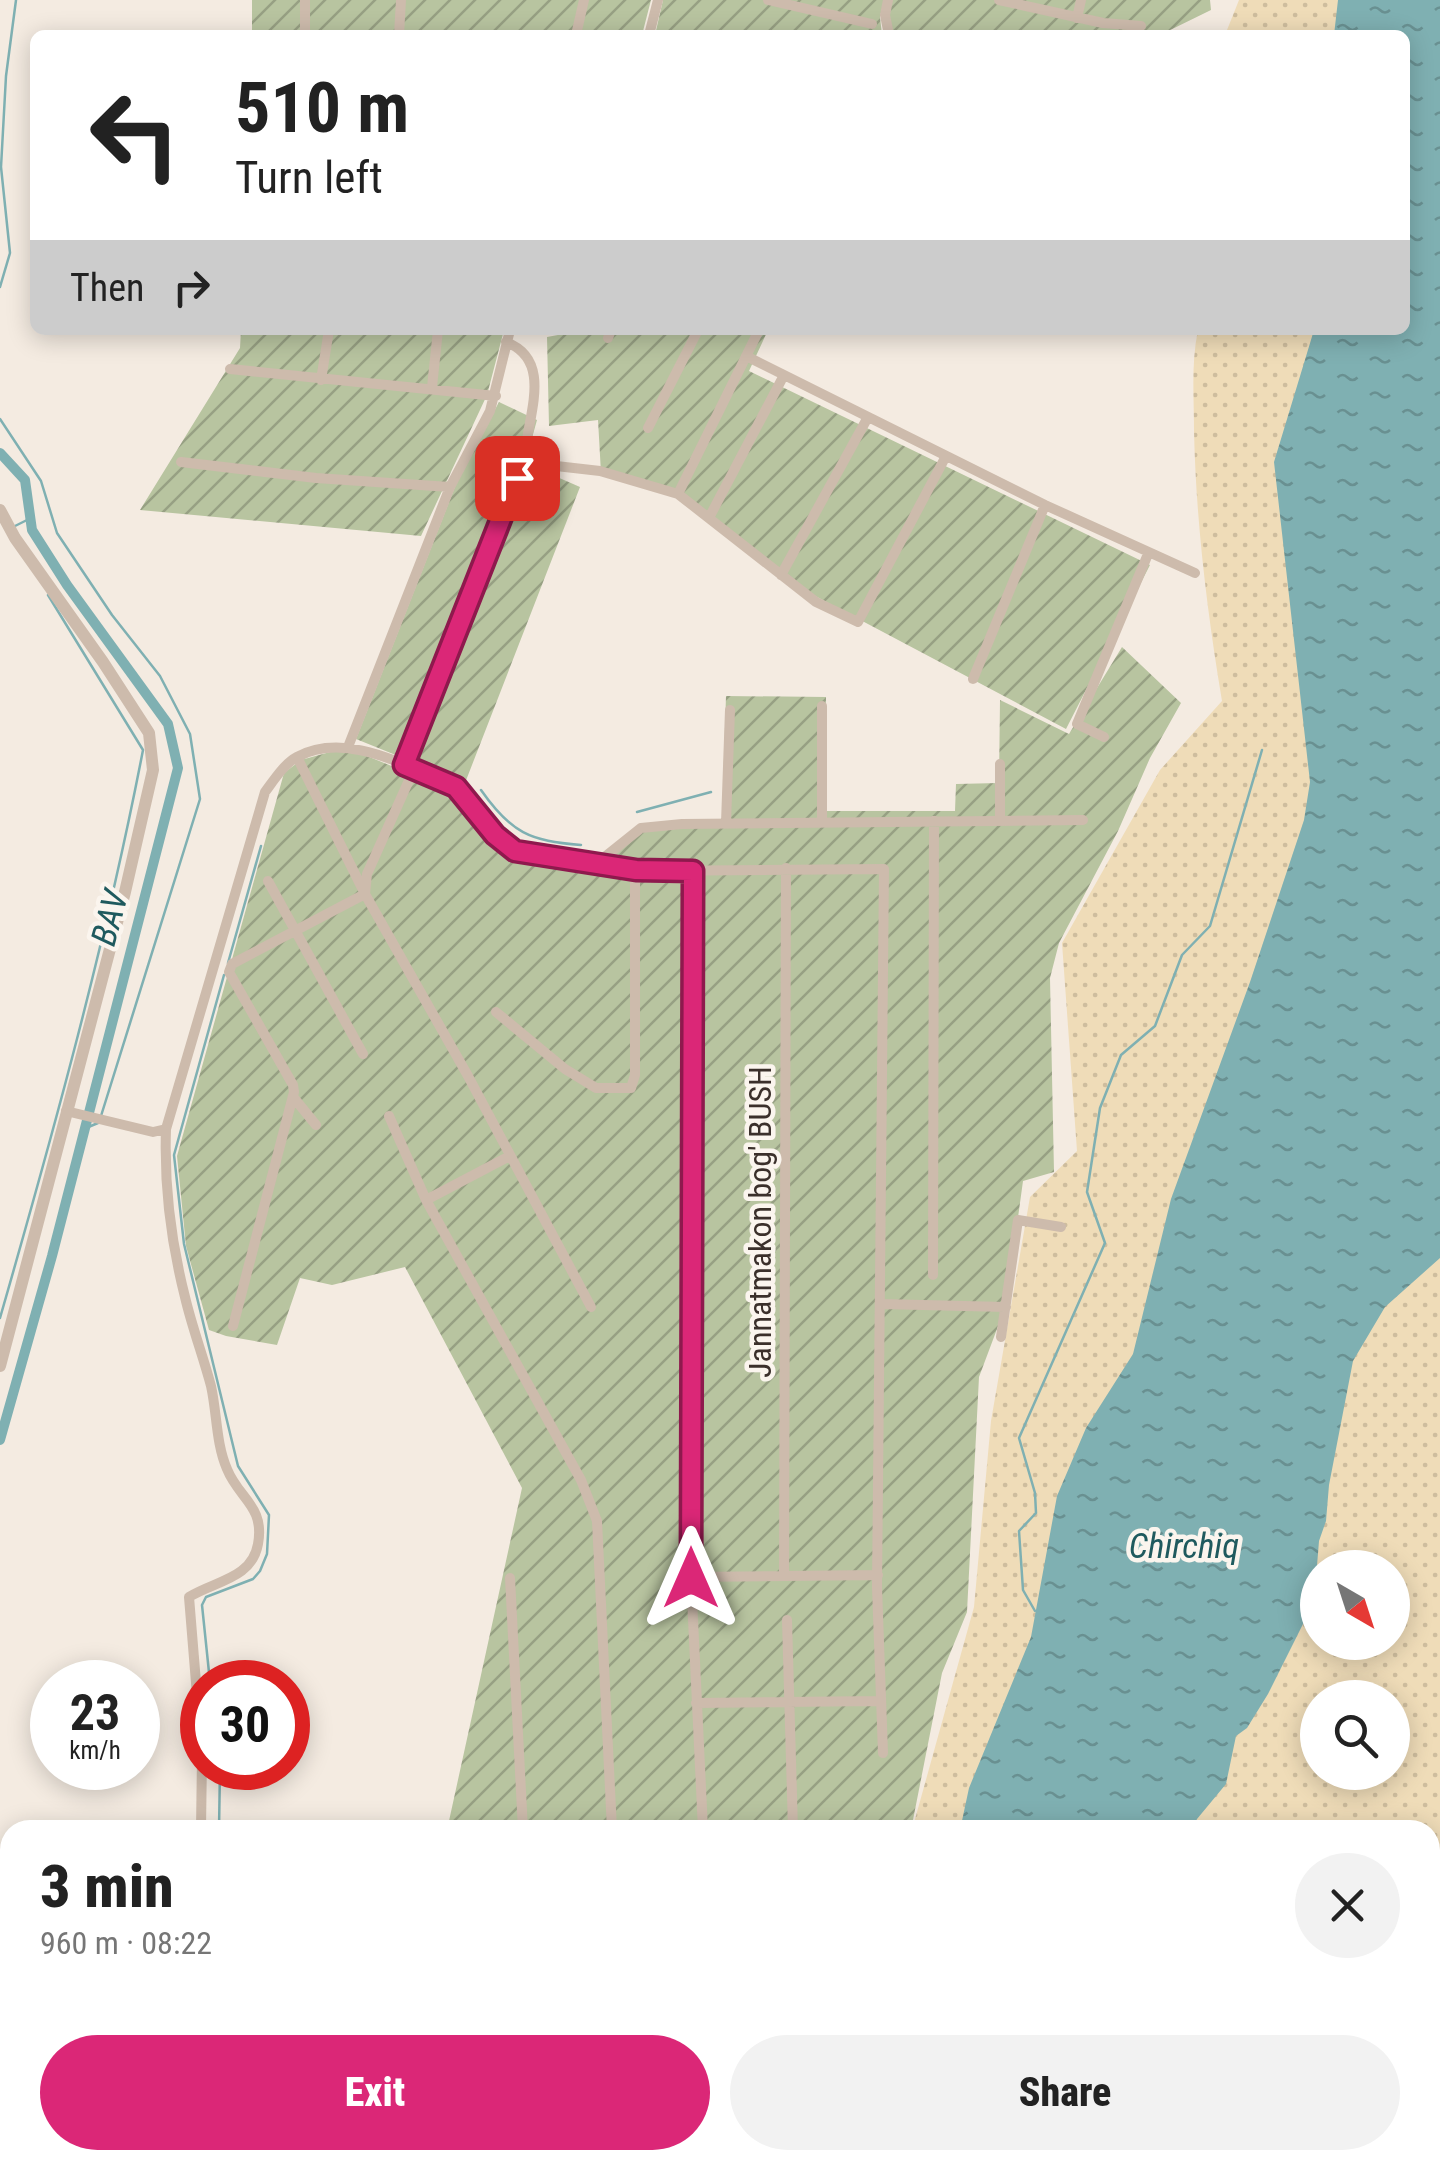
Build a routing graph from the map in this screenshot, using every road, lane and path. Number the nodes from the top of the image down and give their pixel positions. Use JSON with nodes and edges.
{"nodes":[{"id":1,"x":305,"y":0,"type":"edge"},
{"id":2,"x":401,"y":0,"type":"edge"},
{"id":3,"x":584,"y":0,"type":"edge"},
{"id":4,"x":658,"y":0,"type":"edge"},
{"id":5,"x":768,"y":0,"type":"edge"},
{"id":6,"x":888,"y":0,"type":"edge"},
{"id":7,"x":999,"y":0,"type":"edge"},
{"id":8,"x":1081,"y":0,"type":"edge"},
{"id":9,"x":1077,"y":18,"type":"junction"},
{"id":10,"x":872,"y":24,"type":"dead end"},
{"id":11,"x":1141,"y":26,"type":"dead end"},
{"id":12,"x":1101,"y":29,"type":"edge"},
{"id":13,"x":305,"y":30,"type":"edge"},
{"id":14,"x":399,"y":30,"type":"edge"},
{"id":15,"x":577,"y":30,"type":"edge"},
{"id":16,"x":651,"y":30,"type":"edge"},
{"id":17,"x":887,"y":30,"type":"edge"},
{"id":18,"x":328,"y":335,"type":"edge"},
{"id":19,"x":437,"y":335,"type":"edge"},
{"id":20,"x":508,"y":335,"type":"edge"},
{"id":21,"x":695,"y":335,"type":"edge"},
{"id":22,"x":756,"y":335,"type":"edge"},
{"id":23,"x":506,"y":342,"type":"junction"},
{"id":24,"x":746,"y":356,"type":"junction"},
{"id":25,"x":230,"y":369,"type":"dead end"},
{"id":26,"x":784,"y":375,"type":"junction"},
{"id":27,"x":321,"y":380,"type":"junction"},
{"id":28,"x":432,"y":387,"type":"junction"},
{"id":29,"x":496,"y":396,"type":"junction"},
{"id":30,"x":868,"y":417,"type":"junction"},
{"id":31,"x":648,"y":428,"type":"dead end"},
{"id":32,"x":946,"y":456,"type":"junction"},
{"id":33,"x":181,"y":462,"type":"dead end"},
{"id":34,"x":517,"y":478,"type":"dead end"},
{"id":35,"x":450,"y":488,"type":"junction"},
{"id":36,"x":678,"y":494,"type":"junction"},
{"id":37,"x":1045,"y":506,"type":"junction"},
{"id":38,"x":0,"y":510,"type":"edge"},
{"id":39,"x":710,"y":516,"type":"junction"},
{"id":40,"x":1148,"y":554,"type":"junction"},
{"id":41,"x":1195,"y":573,"type":"dead end"},
{"id":42,"x":781,"y":575,"type":"junction"},
{"id":43,"x":973,"y":680,"type":"dead end"},
{"id":44,"x":822,"y":706,"type":"dead end"},
{"id":45,"x":730,"y":710,"type":"dead end"},
{"id":46,"x":1104,"y":738,"type":"dead end"},
{"id":47,"x":348,"y":747,"type":"junction"},
{"id":48,"x":297,"y":757,"type":"junction"},
{"id":49,"x":1000,"y":764,"type":"dead end"},
{"id":50,"x":409,"y":767,"type":"junction"},
{"id":51,"x":934,"y":820,"type":"junction"},
{"id":52,"x":1000,"y":820,"type":"junction"},
{"id":53,"x":1082,"y":820,"type":"dead end"},
{"id":54,"x":726,"y":822,"type":"junction"},
{"id":55,"x":822,"y":822,"type":"junction"},
{"id":56,"x":596,"y":864,"type":"junction"},
{"id":57,"x":786,"y":868,"type":"junction"},
{"id":58,"x":636,"y":870,"type":"junction"},
{"id":59,"x":693,"y":871,"type":"junction"},
{"id":60,"x":268,"y":881,"type":"dead end"},
{"id":61,"x":365,"y":894,"type":"junction"},
{"id":62,"x":294,"y":930,"type":"junction"},
{"id":63,"x":213,"y":967,"type":"junction"},
{"id":64,"x":229,"y":972,"type":"junction"},
{"id":65,"x":496,"y":1012,"type":"dead end"},
{"id":66,"x":363,"y":1054,"type":"dead end"},
{"id":67,"x":294,"y":1098,"type":"junction"},
{"id":68,"x":72,"y":1112,"type":"junction"},
{"id":69,"x":389,"y":1116,"type":"dead end"},
{"id":70,"x":316,"y":1125,"type":"dead end"},
{"id":71,"x":166,"y":1129,"type":"junction"},
{"id":72,"x":508,"y":1157,"type":"junction"},
{"id":73,"x":426,"y":1200,"type":"junction"},
{"id":74,"x":1061,"y":1228,"type":"dead end"},
{"id":75,"x":932,"y":1274,"type":"dead end"},
{"id":76,"x":881,"y":1304,"type":"junction"},
{"id":77,"x":590,"y":1306,"type":"dead end"},
{"id":78,"x":1006,"y":1307,"type":"junction"},
{"id":79,"x":234,"y":1326,"type":"dead end"},
{"id":80,"x":1001,"y":1337,"type":"dead end"},
{"id":81,"x":0,"y":1366,"type":"edge"},
{"id":82,"x":878,"y":1575,"type":"junction"},
{"id":83,"x":784,"y":1576,"type":"junction"},
{"id":84,"x":510,"y":1578,"type":"dead end"},
{"id":85,"x":691,"y":1578,"type":"junction"},
{"id":86,"x":787,"y":1620,"type":"dead end"},
{"id":87,"x":879,"y":1701,"type":"junction"},
{"id":88,"x":787,"y":1702,"type":"junction"},
{"id":89,"x":696,"y":1703,"type":"junction"},
{"id":90,"x":883,"y":1752,"type":"dead end"},
{"id":91,"x":201,"y":1820,"type":"edge"},
{"id":92,"x":522,"y":1820,"type":"edge"},
{"id":93,"x":612,"y":1820,"type":"edge"},
{"id":94,"x":702,"y":1820,"type":"edge"},
{"id":95,"x":793,"y":1820,"type":"edge"}],
"edges":[{"from":1,"to":13,"type":"street"},
{"from":2,"to":14,"type":"street"},
{"from":3,"to":15,"type":"street"},
{"from":4,"to":16,"type":"street"},
{"from":5,"to":10,"type":"street"},
{"from":6,"to":17,"type":"street"},
{"from":7,"to":9,"type":"street"},
{"from":8,"to":9,"type":"street"},
{"from":9,"to":12,"type":"street"},
{"from":11,"to":12,"type":"street"},
{"from":18,"to":27,"type":"street"},
{"from":19,"to":28,"type":"street"},
{"from":20,"to":23,"type":"street"},
{"from":21,"to":31,"type":"street"},
{"from":22,"to":24,"type":"street"},
{"from":23,"to":29,"type":"street"},
{"from":23,"to":36,"type":"street"},
{"from":24,"to":26,"type":"street"},
{"from":24,"to":36,"type":"street"},
{"from":25,"to":27,"type":"street"},
{"from":26,"to":30,"type":"street"},
{"from":26,"to":39,"type":"street"},
{"from":27,"to":28,"type":"street"},
{"from":28,"to":29,"type":"street"},
{"from":29,"to":35,"type":"street"},
{"from":30,"to":32,"type":"street"},
{"from":30,"to":42,"type":"street"},
{"from":32,"to":37,"type":"street"},
{"from":32,"to":42,"type":"street"},
{"from":33,"to":35,"type":"street"},
{"from":34,"to":50,"type":"street"},
{"from":35,"to":47,"type":"street"},
{"from":36,"to":39,"type":"street"},
{"from":37,"to":40,"type":"street"},
{"from":37,"to":43,"type":"street"},
{"from":38,"to":68,"type":"street"},
{"from":39,"to":42,"type":"street"},
{"from":40,"to":41,"type":"street"},
{"from":40,"to":46,"type":"street"},
{"from":44,"to":55,"type":"street"},
{"from":45,"to":54,"type":"street"},
{"from":47,"to":48,"type":"street"},
{"from":47,"to":50,"type":"street"},
{"from":48,"to":61,"type":"street"},
{"from":48,"to":63,"type":"street"},
{"from":49,"to":52,"type":"street"},
{"from":50,"to":56,"type":"street"},
{"from":50,"to":61,"type":"street"},
{"from":51,"to":52,"type":"street"},
{"from":51,"to":55,"type":"street"},
{"from":51,"to":75,"type":"street"},
{"from":52,"to":53,"type":"street"},
{"from":54,"to":55,"type":"street"},
{"from":54,"to":56,"type":"street"},
{"from":56,"to":58,"type":"street"},
{"from":57,"to":59,"type":"street"},
{"from":57,"to":76,"type":"street"},
{"from":57,"to":83,"type":"street","name":"Jannatmakon bog' BUSH"},
{"from":58,"to":59,"type":"street"},
{"from":58,"to":65,"type":"street"},
{"from":59,"to":85,"type":"street"},
{"from":60,"to":62,"type":"street"},
{"from":61,"to":62,"type":"street"},
{"from":61,"to":72,"type":"street"},
{"from":62,"to":64,"type":"street"},
{"from":62,"to":66,"type":"street"},
{"from":63,"to":64,"type":"street"},
{"from":63,"to":71,"type":"street"},
{"from":64,"to":67,"type":"street"},
{"from":67,"to":70,"type":"street"},
{"from":67,"to":79,"type":"street"},
{"from":68,"to":71,"type":"street"},
{"from":68,"to":81,"type":"street"},
{"from":69,"to":73,"type":"street"},
{"from":71,"to":91,"type":"street"},
{"from":72,"to":73,"type":"street"},
{"from":72,"to":77,"type":"street"},
{"from":73,"to":93,"type":"street"},
{"from":74,"to":78,"type":"street"},
{"from":76,"to":78,"type":"street"},
{"from":76,"to":82,"type":"street"},
{"from":78,"to":80,"type":"street"},
{"from":82,"to":83,"type":"street"},
{"from":82,"to":87,"type":"street"},
{"from":83,"to":85,"type":"street"},
{"from":84,"to":92,"type":"street"},
{"from":85,"to":89,"type":"street"},
{"from":86,"to":88,"type":"street"},
{"from":87,"to":88,"type":"street"},
{"from":87,"to":90,"type":"street"},
{"from":88,"to":89,"type":"street"},
{"from":88,"to":95,"type":"street"},
{"from":89,"to":94,"type":"street"}]}
